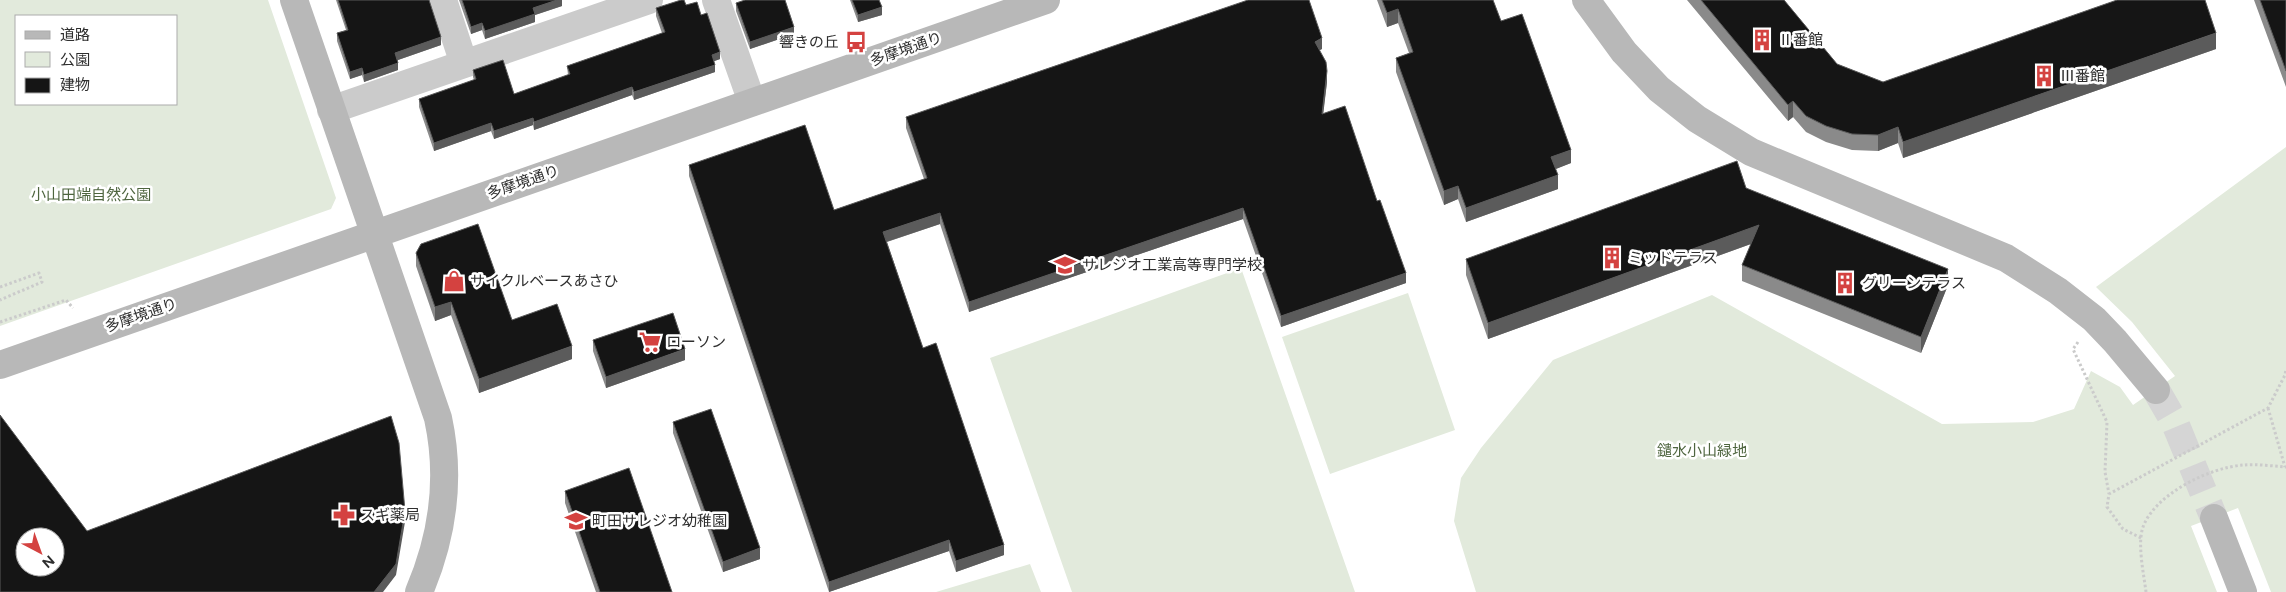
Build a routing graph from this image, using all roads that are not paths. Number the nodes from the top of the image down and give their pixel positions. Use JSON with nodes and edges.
{"nodes":[{"id":1,"x":294,"y":0,"type":"edge"},
{"id":2,"x":443,"y":0,"type":"edge"},
{"id":3,"x":650,"y":0,"type":"edge"},
{"id":4,"x":716,"y":0,"type":"edge"},
{"id":5,"x":1046,"y":0,"type":"edge"},
{"id":6,"x":1586,"y":0,"type":"edge"},
{"id":7,"x":581,"y":11,"type":"edge"},
{"id":8,"x":464,"y":64,"type":"junction"},
{"id":9,"x":752,"y":102,"type":"junction"},
{"id":10,"x":331,"y":110,"type":"junction"},
{"id":11,"x":374,"y":234,"type":"junction"},
{"id":12,"x":0,"y":365,"type":"edge"},
{"id":13,"x":2156,"y":390,"type":"tunnel mouth"},
{"id":14,"x":2214,"y":518,"type":"tunnel mouth"},
{"id":15,"x":419,"y":592,"type":"edge"},
{"id":16,"x":2243,"y":592,"type":"edge"}],
"edges":[{"from":1,"to":10,"type":"street"},
{"from":2,"to":8,"type":"street"},
{"from":3,"to":7,"type":"street"},
{"from":4,"to":9,"type":"street"},
{"from":5,"to":9,"type":"street","name":"多摩境通り"},
{"from":6,"to":13,"type":"street"},
{"from":7,"to":8,"type":"street"},
{"from":8,"to":10,"type":"street"},
{"from":9,"to":11,"type":"street","name":"多摩境通り"},
{"from":10,"to":11,"type":"street"},
{"from":11,"to":12,"type":"street","name":"多摩境通り"},
{"from":11,"to":15,"type":"street"},
{"from":14,"to":16,"type":"street"}]}
